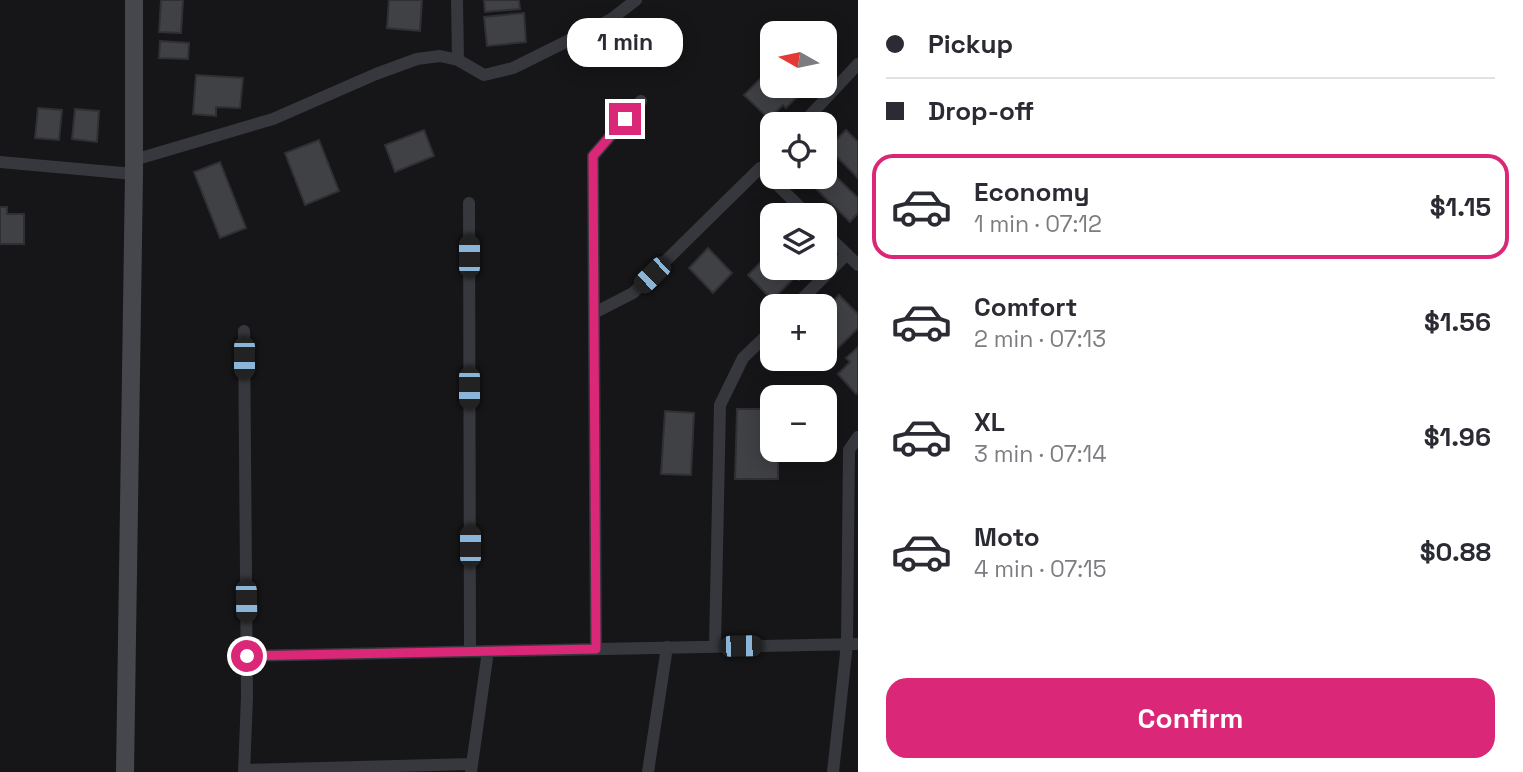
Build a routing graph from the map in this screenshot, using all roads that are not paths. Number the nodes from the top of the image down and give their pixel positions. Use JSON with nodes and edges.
{"nodes":[{"id":1,"x":134,"y":0,"type":"edge"},
{"id":2,"x":457,"y":0,"type":"edge"},
{"id":3,"x":636,"y":0,"type":"edge"},
{"id":4,"x":457,"y":39,"type":"junction"},
{"id":5,"x":440,"y":56,"type":"junction"},
{"id":6,"x":458,"y":60,"type":"junction"},
{"id":7,"x":858,"y":64,"type":"edge"},
{"id":8,"x":641,"y":101,"type":"dead end"},
{"id":9,"x":813,"y":112,"type":"edge"},
{"id":10,"x":0,"y":162,"type":"edge"},
{"id":11,"x":134,"y":167,"type":"junction"},
{"id":12,"x":469,"y":203,"type":"dead end"},
{"id":13,"x":795,"y":203,"type":"edge"},
{"id":14,"x":837,"y":244,"type":"edge"},
{"id":15,"x":847,"y":254,"type":"junction"},
{"id":16,"x":858,"y":265,"type":"edge"},
{"id":17,"x":807,"y":294,"type":"edge"},
{"id":18,"x":594,"y":313,"type":"junction"},
{"id":19,"x":244,"y":331,"type":"dead end"},
{"id":20,"x":760,"y":342,"type":"edge"},
{"id":21,"x":858,"y":438,"type":"edge"},
{"id":22,"x":853,"y":644,"type":"edge"},
{"id":23,"x":715,"y":646,"type":"junction"},
{"id":24,"x":667,"y":647,"type":"junction"},
{"id":25,"x":596,"y":649,"type":"junction"},
{"id":26,"x":470,"y":651,"type":"junction"},
{"id":27,"x":488,"y":651,"type":"junction"},
{"id":28,"x":247,"y":656,"type":"junction"},
{"id":29,"x":472,"y":768,"type":"edge"},
{"id":30,"x":244,"y":771,"type":"edge"},
{"id":31,"x":125,"y":772,"type":"edge"},
{"id":32,"x":648,"y":772,"type":"edge"},
{"id":33,"x":833,"y":772,"type":"edge"}],
"edges":[{"from":1,"to":11,"type":"street"},
{"from":2,"to":4,"type":"street"},
{"from":3,"to":6,"type":"street"},
{"from":4,"to":5,"type":"street"},
{"from":4,"to":6,"type":"street"},
{"from":5,"to":6,"type":"street"},
{"from":5,"to":11,"type":"street"},
{"from":7,"to":9,"type":"street"},
{"from":8,"to":18,"type":"street"},
{"from":10,"to":11,"type":"street"},
{"from":11,"to":31,"type":"street"},
{"from":12,"to":26,"type":"street"},
{"from":13,"to":18,"type":"street"},
{"from":14,"to":15,"type":"street"},
{"from":15,"to":16,"type":"street"},
{"from":15,"to":17,"type":"street"},
{"from":18,"to":25,"type":"street"},
{"from":19,"to":28,"type":"street"},
{"from":20,"to":23,"type":"street"},
{"from":21,"to":22,"type":"street"},
{"from":22,"to":23,"type":"street"},
{"from":22,"to":33,"type":"street"},
{"from":23,"to":24,"type":"street"},
{"from":24,"to":25,"type":"street"},
{"from":24,"to":32,"type":"street"},
{"from":25,"to":27,"type":"street"},
{"from":26,"to":27,"type":"street"},
{"from":26,"to":28,"type":"street"},
{"from":27,"to":29,"type":"street"},
{"from":28,"to":30,"type":"street"},
{"from":29,"to":30,"type":"street"}]}
